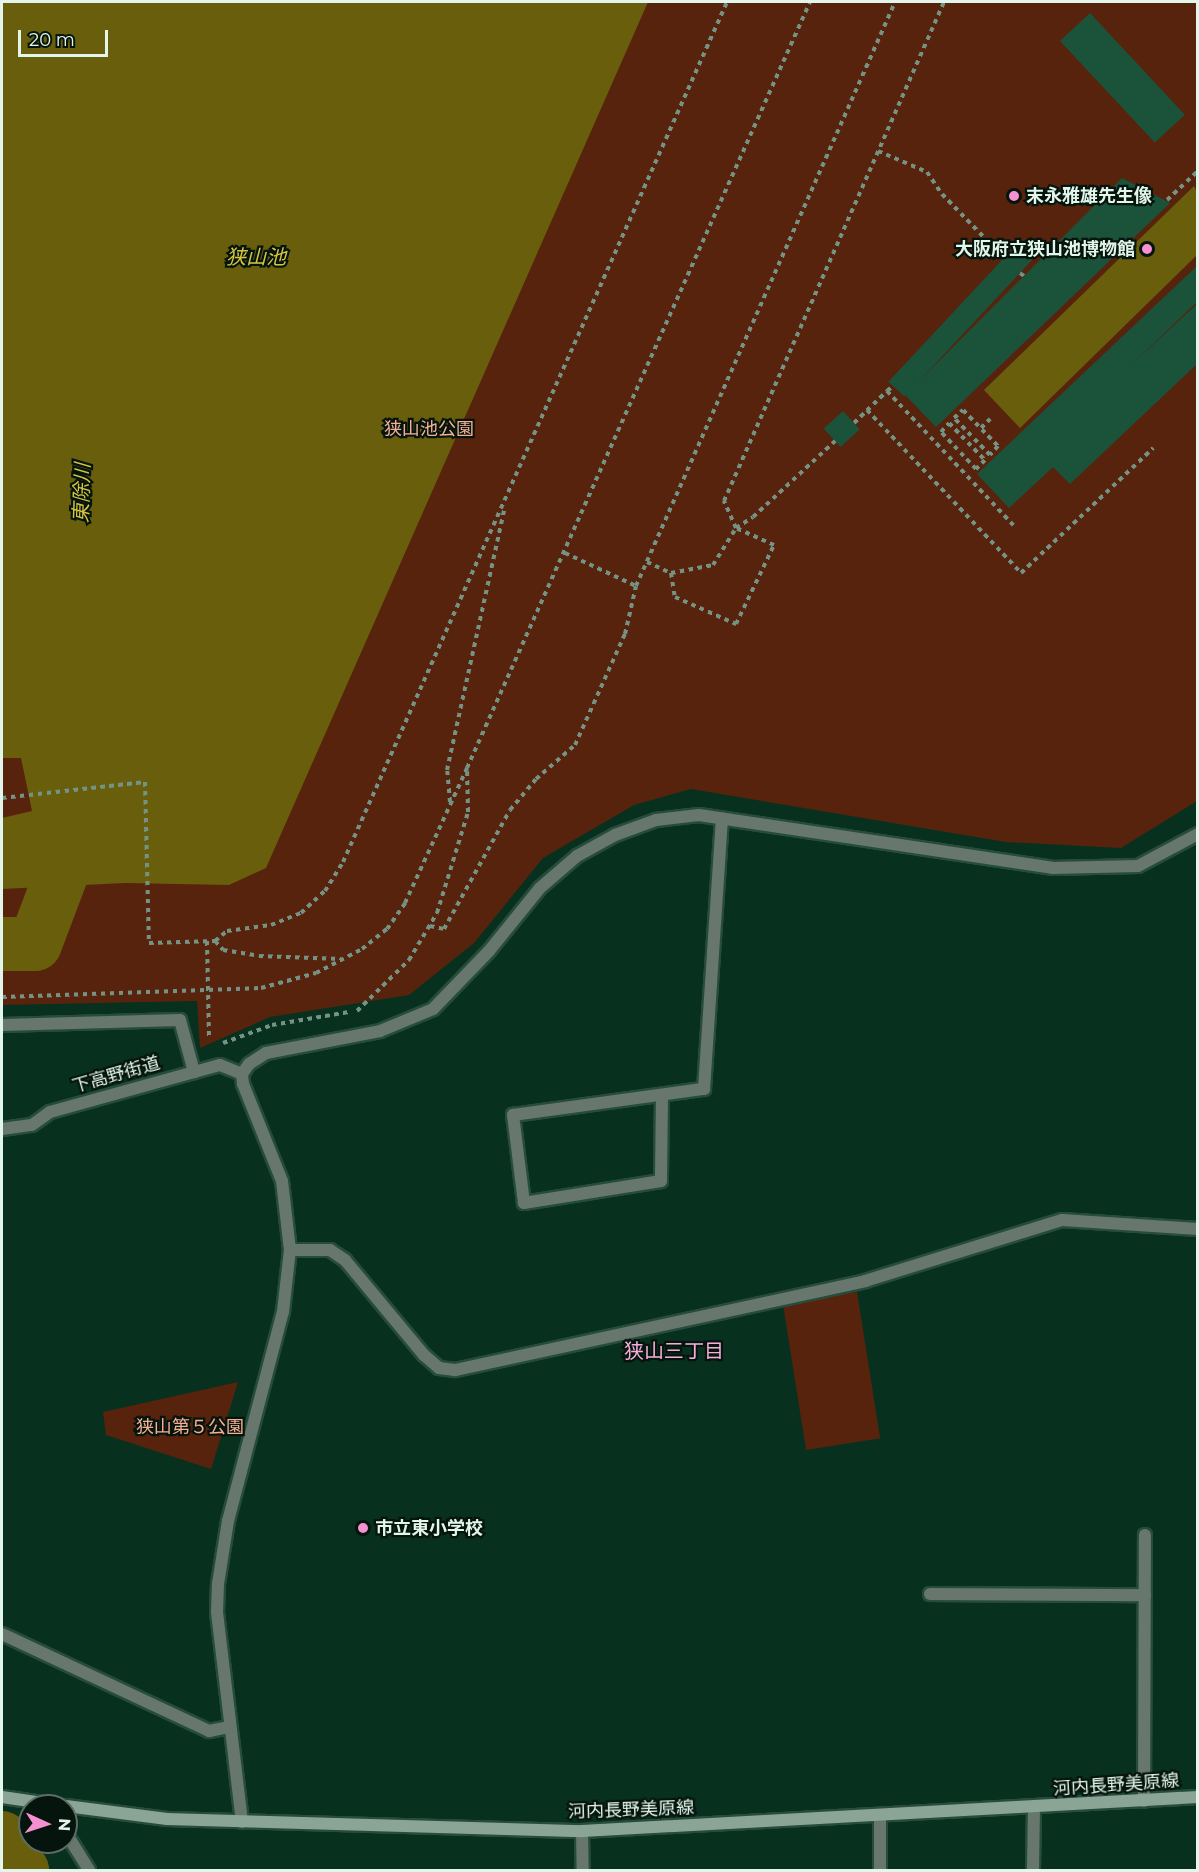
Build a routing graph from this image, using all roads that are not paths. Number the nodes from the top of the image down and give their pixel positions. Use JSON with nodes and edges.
{"nodes":[{"id":1,"x":722,"y":819,"type":"junction"},
{"id":2,"x":1197,"y":834,"type":"edge"},
{"id":3,"x":2,"y":1025,"type":"edge"},
{"id":4,"x":194,"y":1072,"type":"junction"},
{"id":5,"x":243,"y":1074,"type":"junction"},
{"id":6,"x":662,"y":1095,"type":"junction"},
{"id":7,"x":2,"y":1129,"type":"edge"},
{"id":8,"x":1197,"y":1229,"type":"edge"},
{"id":9,"x":290,"y":1250,"type":"junction"},
{"id":10,"x":1145,"y":1535,"type":"dead end"},
{"id":11,"x":930,"y":1594,"type":"dead end"},
{"id":12,"x":1144,"y":1595,"type":"junction"},
{"id":13,"x":2,"y":1634,"type":"edge"},
{"id":14,"x":230,"y":1727,"type":"junction"},
{"id":15,"x":2,"y":1797,"type":"edge"},
{"id":16,"x":1197,"y":1797,"type":"edge"},
{"id":17,"x":18,"y":1799,"type":"edge"},
{"id":18,"x":1144,"y":1801,"type":"junction"},
{"id":19,"x":78,"y":1808,"type":"edge"},
{"id":20,"x":1034,"y":1808,"type":"junction"},
{"id":21,"x":880,"y":1816,"type":"junction"},
{"id":22,"x":242,"y":1821,"type":"junction"},
{"id":23,"x":582,"y":1831,"type":"junction"},
{"id":24,"x":78,"y":1852,"type":"edge"},
{"id":25,"x":89,"y":1870,"type":"edge"},
{"id":26,"x":583,"y":1870,"type":"edge"},
{"id":27,"x":880,"y":1870,"type":"edge"},
{"id":28,"x":1033,"y":1870,"type":"edge"}],
"edges":[{"from":1,"to":2,"type":"street"},
{"from":1,"to":5,"type":"street"},
{"from":1,"to":6,"type":"street"},
{"from":3,"to":4,"type":"street"},
{"from":4,"to":5,"type":"street","name":"下高野街道"},
{"from":4,"to":7,"type":"street","name":"下高野街道"},
{"from":5,"to":9,"type":"street"},
{"from":6,"to":6,"type":"street"},
{"from":8,"to":9,"type":"street"},
{"from":9,"to":14,"type":"street"},
{"from":10,"to":12,"type":"street"},
{"from":11,"to":12,"type":"street"},
{"from":12,"to":18,"type":"street"},
{"from":13,"to":14,"type":"street"},
{"from":14,"to":22,"type":"street"},
{"from":15,"to":17,"type":"main road","name":"河内長野美原線"},
{"from":16,"to":18,"type":"main road","name":"河内長野美原線"},
{"from":18,"to":20,"type":"main road","name":"河内長野美原線"},
{"from":19,"to":22,"type":"main road","name":"河内長野美原線"},
{"from":20,"to":21,"type":"main road","name":"河内長野美原線"},
{"from":20,"to":28,"type":"street"},
{"from":21,"to":23,"type":"main road","name":"河内長野美原線"},
{"from":21,"to":27,"type":"street"},
{"from":22,"to":23,"type":"main road","name":"河内長野美原線"},
{"from":23,"to":26,"type":"street"},
{"from":24,"to":25,"type":"street"}]}
